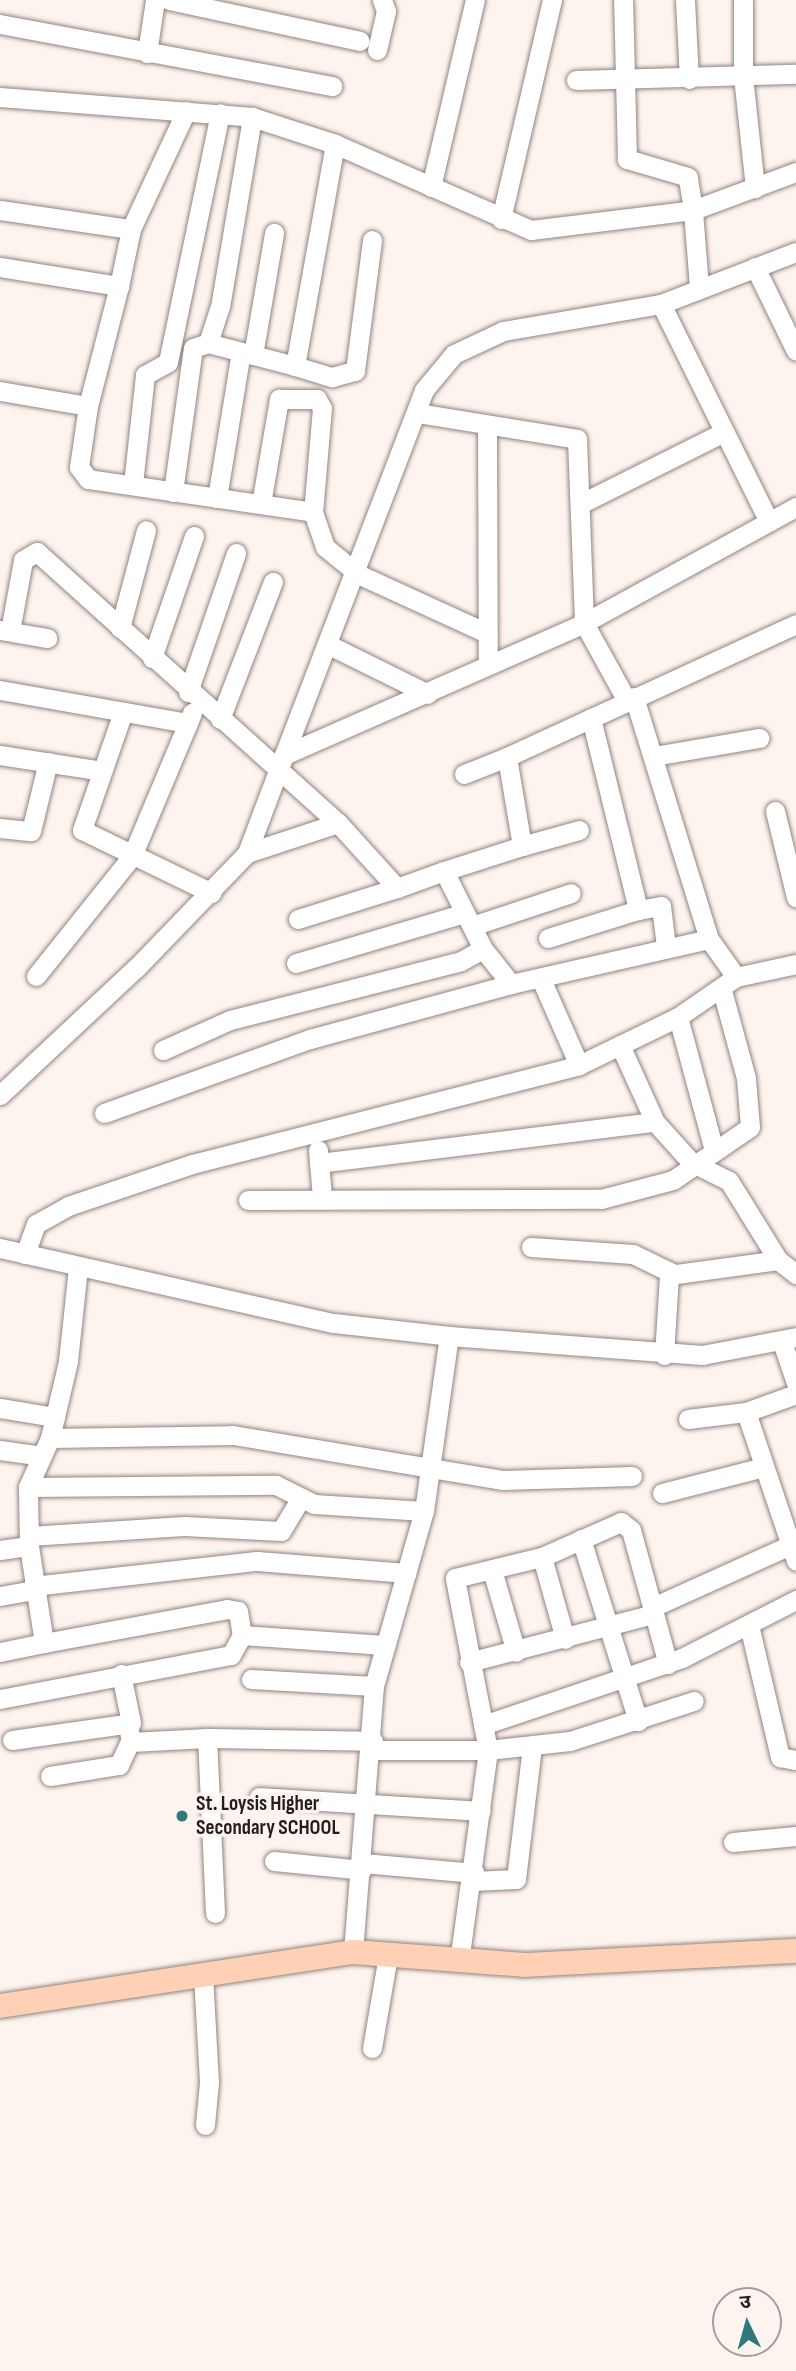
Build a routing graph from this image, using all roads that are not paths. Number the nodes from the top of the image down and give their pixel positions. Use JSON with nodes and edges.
{"nodes":[{"id":1,"x":155,"y":0,"type":"edge"},
{"id":2,"x":169,"y":0,"type":"edge"},
{"id":3,"x":382,"y":0,"type":"edge"},
{"id":4,"x":475,"y":0,"type":"edge"},
{"id":5,"x":552,"y":0,"type":"edge"},
{"id":6,"x":623,"y":0,"type":"edge"},
{"id":7,"x":685,"y":0,"type":"edge"},
{"id":8,"x":743,"y":0,"type":"edge"},
{"id":9,"x":0,"y":24,"type":"edge"},
{"id":10,"x":147,"y":53,"type":"junction"},
{"id":11,"x":796,"y":74,"type":"edge"},
{"id":12,"x":743,"y":76,"type":"junction"},
{"id":13,"x":689,"y":79,"type":"junction"},
{"id":14,"x":576,"y":80,"type":"dead end"},
{"id":15,"x":627,"y":81,"type":"junction"},
{"id":16,"x":332,"y":86,"type":"dead end"},
{"id":17,"x":0,"y":97,"type":"edge"},
{"id":18,"x":186,"y":111,"type":"junction"},
{"id":19,"x":220,"y":113,"type":"junction"},
{"id":20,"x":252,"y":117,"type":"junction"},
{"id":21,"x":335,"y":144,"type":"junction"},
{"id":22,"x":796,"y":172,"type":"edge"},
{"id":23,"x":431,"y":187,"type":"junction"},
{"id":24,"x":755,"y":188,"type":"junction"},
{"id":25,"x":0,"y":210,"type":"edge"},
{"id":26,"x":693,"y":210,"type":"junction"},
{"id":27,"x":501,"y":219,"type":"junction"},
{"id":28,"x":131,"y":229,"type":"junction"},
{"id":29,"x":274,"y":233,"type":"dead end"},
{"id":30,"x":372,"y":240,"type":"dead end"},
{"id":31,"x":796,"y":252,"type":"edge"},
{"id":32,"x":0,"y":267,"type":"edge"},
{"id":33,"x":755,"y":267,"type":"junction"},
{"id":34,"x":119,"y":286,"type":"junction"},
{"id":35,"x":699,"y":286,"type":"junction"},
{"id":36,"x":661,"y":304,"type":"junction"},
{"id":37,"x":208,"y":343,"type":"junction"},
{"id":38,"x":796,"y":351,"type":"edge"},
{"id":39,"x":247,"y":353,"type":"junction"},
{"id":40,"x":295,"y":366,"type":"junction"},
{"id":41,"x":0,"y":391,"type":"edge"},
{"id":42,"x":88,"y":406,"type":"junction"},
{"id":43,"x":416,"y":414,"type":"junction"},
{"id":44,"x":487,"y":426,"type":"junction"},
{"id":45,"x":724,"y":432,"type":"junction"},
{"id":46,"x":133,"y":484,"type":"junction"},
{"id":47,"x":173,"y":492,"type":"junction"},
{"id":48,"x":217,"y":498,"type":"junction"},
{"id":49,"x":261,"y":504,"type":"junction"},
{"id":50,"x":580,"y":504,"type":"junction"},
{"id":51,"x":796,"y":508,"type":"edge"},
{"id":52,"x":313,"y":512,"type":"junction"},
{"id":53,"x":769,"y":522,"type":"junction"},
{"id":54,"x":146,"y":530,"type":"dead end"},
{"id":55,"x":194,"y":536,"type":"dead end"},
{"id":56,"x":236,"y":553,"type":"dead end"},
{"id":57,"x":358,"y":573,"type":"junction"},
{"id":58,"x":273,"y":582,"type":"dead end"},
{"id":59,"x":584,"y":623,"type":"junction"},
{"id":60,"x":796,"y":624,"type":"edge"},
{"id":61,"x":120,"y":628,"type":"junction"},
{"id":62,"x":5,"y":631,"type":"edge"},
{"id":63,"x":488,"y":633,"type":"junction"},
{"id":64,"x":47,"y":638,"type":"dead end"},
{"id":65,"x":329,"y":645,"type":"junction"},
{"id":66,"x":152,"y":658,"type":"junction"},
{"id":67,"x":488,"y":664,"type":"junction"},
{"id":68,"x":0,"y":690,"type":"edge"},
{"id":69,"x":428,"y":694,"type":"junction"},
{"id":70,"x":192,"y":696,"type":"junction"},
{"id":71,"x":630,"y":698,"type":"junction"},
{"id":72,"x":123,"y":712,"type":"junction"},
{"id":73,"x":591,"y":718,"type":"junction"},
{"id":74,"x":220,"y":719,"type":"junction"},
{"id":75,"x":188,"y":723,"type":"junction"},
{"id":76,"x":759,"y":738,"type":"dead end"},
{"id":77,"x":0,"y":755,"type":"edge"},
{"id":78,"x":654,"y":756,"type":"junction"},
{"id":79,"x":507,"y":757,"type":"junction"},
{"id":80,"x":281,"y":761,"type":"junction"},
{"id":81,"x":48,"y":762,"type":"junction"},
{"id":82,"x":102,"y":771,"type":"junction"},
{"id":83,"x":464,"y":774,"type":"dead end"},
{"id":84,"x":775,"y":811,"type":"dead end"},
{"id":85,"x":338,"y":823,"type":"junction"},
{"id":86,"x":0,"y":828,"type":"edge"},
{"id":87,"x":579,"y":830,"type":"dead end"},
{"id":88,"x":522,"y":846,"type":"junction"},
{"id":89,"x":247,"y":853,"type":"junction"},
{"id":90,"x":132,"y":856,"type":"junction"},
{"id":91,"x":444,"y":871,"type":"junction"},
{"id":92,"x":397,"y":888,"type":"junction"},
{"id":93,"x":212,"y":893,"type":"junction"},
{"id":94,"x":571,"y":893,"type":"dead end"},
{"id":95,"x":693,"y":895,"type":"junction"},
{"id":96,"x":796,"y":897,"type":"edge"},
{"id":97,"x":661,"y":906,"type":"junction"},
{"id":98,"x":638,"y":910,"type":"junction"},
{"id":99,"x":298,"y":919,"type":"dead end"},
{"id":100,"x":468,"y":919,"type":"junction"},
{"id":101,"x":548,"y":938,"type":"dead end"},
{"id":102,"x":709,"y":939,"type":"junction"},
{"id":103,"x":666,"y":944,"type":"junction"},
{"id":104,"x":483,"y":949,"type":"junction"},
{"id":105,"x":296,"y":963,"type":"dead end"},
{"id":106,"x":796,"y":964,"type":"edge"},
{"id":107,"x":36,"y":976,"type":"dead end"},
{"id":108,"x":541,"y":979,"type":"junction"},
{"id":109,"x":729,"y":983,"type":"junction"},
{"id":110,"x":511,"y":984,"type":"junction"},
{"id":111,"x":678,"y":1017,"type":"junction"},
{"id":112,"x":621,"y":1045,"type":"junction"},
{"id":113,"x":163,"y":1050,"type":"dead end"},
{"id":114,"x":579,"y":1065,"type":"junction"},
{"id":115,"x":0,"y":1095,"type":"edge"},
{"id":116,"x":104,"y":1113,"type":"dead end"},
{"id":117,"x":655,"y":1122,"type":"junction"},
{"id":118,"x":317,"y":1133,"type":"junction"},
{"id":119,"x":714,"y":1150,"type":"junction"},
{"id":120,"x":691,"y":1162,"type":"junction"},
{"id":121,"x":319,"y":1163,"type":"junction"},
{"id":122,"x":322,"y":1198,"type":"junction"},
{"id":123,"x":248,"y":1200,"type":"dead end"},
{"id":124,"x":531,"y":1247,"type":"dead end"},
{"id":125,"x":0,"y":1248,"type":"edge"},
{"id":126,"x":25,"y":1254,"type":"junction"},
{"id":127,"x":778,"y":1260,"type":"junction"},
{"id":128,"x":78,"y":1268,"type":"junction"},
{"id":129,"x":672,"y":1273,"type":"junction"},
{"id":130,"x":796,"y":1274,"type":"edge"},
{"id":131,"x":449,"y":1336,"type":"junction"},
{"id":132,"x":789,"y":1340,"type":"edge"},
{"id":133,"x":664,"y":1355,"type":"junction"},
{"id":134,"x":796,"y":1383,"type":"edge"},
{"id":135,"x":796,"y":1394,"type":"edge"},
{"id":136,"x":0,"y":1408,"type":"edge"},
{"id":137,"x":746,"y":1412,"type":"junction"},
{"id":138,"x":55,"y":1417,"type":"junction"},
{"id":139,"x":688,"y":1419,"type":"dead end"},
{"id":140,"x":46,"y":1447,"type":"junction"},
{"id":141,"x":0,"y":1450,"type":"edge"},
{"id":142,"x":764,"y":1467,"type":"junction"},
{"id":143,"x":432,"y":1472,"type":"junction"},
{"id":144,"x":632,"y":1476,"type":"dead end"},
{"id":145,"x":28,"y":1487,"type":"junction"},
{"id":146,"x":663,"y":1493,"type":"dead end"},
{"id":147,"x":300,"y":1499,"type":"junction"},
{"id":148,"x":425,"y":1511,"type":"junction"},
{"id":149,"x":581,"y":1539,"type":"junction"},
{"id":150,"x":29,"y":1541,"type":"junction"},
{"id":151,"x":0,"y":1550,"type":"edge"},
{"id":152,"x":794,"y":1554,"type":"edge"},
{"id":153,"x":542,"y":1557,"type":"junction"},
{"id":154,"x":492,"y":1570,"type":"junction"},
{"id":155,"x":407,"y":1573,"type":"junction"},
{"id":156,"x":34,"y":1588,"type":"junction"},
{"id":157,"x":0,"y":1597,"type":"edge"},
{"id":158,"x":796,"y":1600,"type":"edge"},
{"id":159,"x":653,"y":1610,"type":"junction"},
{"id":160,"x":749,"y":1625,"type":"junction"},
{"id":161,"x":610,"y":1627,"type":"junction"},
{"id":162,"x":242,"y":1635,"type":"junction"},
{"id":163,"x":565,"y":1639,"type":"junction"},
{"id":164,"x":44,"y":1643,"type":"junction"},
{"id":165,"x":384,"y":1644,"type":"junction"},
{"id":166,"x":0,"y":1652,"type":"edge"},
{"id":167,"x":516,"y":1652,"type":"junction"},
{"id":168,"x":469,"y":1662,"type":"junction"},
{"id":169,"x":668,"y":1664,"type":"junction"},
{"id":170,"x":121,"y":1674,"type":"junction"},
{"id":171,"x":251,"y":1679,"type":"dead end"},
{"id":172,"x":623,"y":1680,"type":"junction"},
{"id":173,"x":374,"y":1686,"type":"junction"},
{"id":174,"x":0,"y":1699,"type":"edge"},
{"id":175,"x":694,"y":1701,"type":"dead end"},
{"id":176,"x":638,"y":1721,"type":"junction"},
{"id":177,"x":483,"y":1725,"type":"junction"},
{"id":178,"x":130,"y":1732,"type":"junction"},
{"id":179,"x":207,"y":1738,"type":"junction"},
{"id":180,"x":12,"y":1740,"type":"dead end"},
{"id":181,"x":373,"y":1745,"type":"junction"},
{"id":182,"x":532,"y":1746,"type":"junction"},
{"id":183,"x":488,"y":1750,"type":"junction"},
{"id":184,"x":796,"y":1760,"type":"edge"},
{"id":185,"x":50,"y":1776,"type":"dead end"},
{"id":186,"x":259,"y":1797,"type":"dead end"},
{"id":187,"x":368,"y":1804,"type":"junction"},
{"id":188,"x":481,"y":1811,"type":"junction"},
{"id":189,"x":796,"y":1836,"type":"edge"},
{"id":190,"x":733,"y":1842,"type":"dead end"},
{"id":191,"x":274,"y":1861,"type":"dead end"},
{"id":192,"x":363,"y":1866,"type":"junction"},
{"id":193,"x":474,"y":1877,"type":"junction"},
{"id":194,"x":215,"y":1913,"type":"dead end"},
{"id":195,"x":796,"y":1951,"type":"edge"},
{"id":196,"x":353,"y":1952,"type":"junction"},
{"id":197,"x":388,"y":1955,"type":"junction"},
{"id":198,"x":459,"y":1962,"type":"junction"},
{"id":199,"x":203,"y":1975,"type":"junction"},
{"id":200,"x":0,"y":2006,"type":"edge"},
{"id":201,"x":372,"y":2048,"type":"dead end"},
{"id":202,"x":205,"y":2125,"type":"dead end"}],
"edges":[{"from":1,"to":10,"type":"street"},
{"from":2,"to":3,"type":"street"},
{"from":4,"to":23,"type":"street"},
{"from":5,"to":27,"type":"street"},
{"from":6,"to":15,"type":"street"},
{"from":7,"to":13,"type":"street"},
{"from":8,"to":12,"type":"street"},
{"from":9,"to":10,"type":"street"},
{"from":10,"to":16,"type":"street"},
{"from":11,"to":12,"type":"street"},
{"from":12,"to":13,"type":"street"},
{"from":12,"to":24,"type":"street"},
{"from":13,"to":15,"type":"street"},
{"from":14,"to":15,"type":"street"},
{"from":15,"to":26,"type":"street"},
{"from":17,"to":18,"type":"street"},
{"from":18,"to":19,"type":"street"},
{"from":18,"to":28,"type":"street"},
{"from":19,"to":20,"type":"street"},
{"from":19,"to":46,"type":"street"},
{"from":20,"to":21,"type":"street"},
{"from":20,"to":37,"type":"street"},
{"from":21,"to":23,"type":"street"},
{"from":21,"to":40,"type":"street"},
{"from":22,"to":24,"type":"street"},
{"from":23,"to":27,"type":"street"},
{"from":24,"to":26,"type":"street"},
{"from":25,"to":28,"type":"street"},
{"from":26,"to":27,"type":"street"},
{"from":26,"to":35,"type":"street"},
{"from":28,"to":34,"type":"street"},
{"from":29,"to":39,"type":"street"},
{"from":30,"to":40,"type":"street"},
{"from":31,"to":33,"type":"street"},
{"from":32,"to":34,"type":"street"},
{"from":33,"to":35,"type":"street"},
{"from":33,"to":38,"type":"street"},
{"from":34,"to":42,"type":"street"},
{"from":35,"to":36,"type":"street"},
{"from":36,"to":43,"type":"street"},
{"from":36,"to":45,"type":"street"},
{"from":37,"to":39,"type":"street"},
{"from":37,"to":47,"type":"street"},
{"from":39,"to":40,"type":"street"},
{"from":39,"to":48,"type":"street"},
{"from":41,"to":42,"type":"street"},
{"from":42,"to":46,"type":"street"},
{"from":43,"to":44,"type":"street"},
{"from":43,"to":57,"type":"street"},
{"from":44,"to":50,"type":"street"},
{"from":44,"to":63,"type":"street"},
{"from":45,"to":50,"type":"street"},
{"from":45,"to":53,"type":"street"},
{"from":46,"to":47,"type":"street"},
{"from":47,"to":48,"type":"street"},
{"from":48,"to":49,"type":"street"},
{"from":49,"to":52,"type":"street"},
{"from":49,"to":52,"type":"street"},
{"from":50,"to":59,"type":"street"},
{"from":51,"to":53,"type":"street"},
{"from":52,"to":57,"type":"street"},
{"from":53,"to":59,"type":"street"},
{"from":54,"to":61,"type":"street"},
{"from":55,"to":66,"type":"street"},
{"from":56,"to":70,"type":"street"},
{"from":57,"to":63,"type":"street"},
{"from":57,"to":65,"type":"street"},
{"from":58,"to":74,"type":"street"},
{"from":59,"to":67,"type":"street"},
{"from":59,"to":71,"type":"street"},
{"from":60,"to":71,"type":"street"},
{"from":61,"to":62,"type":"street"},
{"from":61,"to":66,"type":"street"},
{"from":62,"to":64,"type":"street"},
{"from":63,"to":67,"type":"street"},
{"from":65,"to":69,"type":"street"},
{"from":65,"to":80,"type":"street"},
{"from":66,"to":70,"type":"street"},
{"from":67,"to":69,"type":"street"},
{"from":68,"to":72,"type":"street"},
{"from":69,"to":80,"type":"street"},
{"from":70,"to":74,"type":"street"},
{"from":70,"to":75,"type":"street"},
{"from":71,"to":73,"type":"street"},
{"from":71,"to":78,"type":"street"},
{"from":72,"to":75,"type":"street"},
{"from":72,"to":82,"type":"street"},
{"from":73,"to":79,"type":"street"},
{"from":73,"to":98,"type":"street"},
{"from":74,"to":80,"type":"street"},
{"from":75,"to":90,"type":"street"},
{"from":76,"to":78,"type":"street"},
{"from":77,"to":81,"type":"street"},
{"from":78,"to":95,"type":"street"},
{"from":79,"to":83,"type":"street"},
{"from":79,"to":88,"type":"street"},
{"from":80,"to":85,"type":"street"},
{"from":80,"to":89,"type":"street"},
{"from":81,"to":82,"type":"street"},
{"from":81,"to":86,"type":"street"},
{"from":82,"to":90,"type":"street"},
{"from":84,"to":96,"type":"street"},
{"from":85,"to":89,"type":"street"},
{"from":85,"to":92,"type":"street"},
{"from":87,"to":88,"type":"street"},
{"from":88,"to":91,"type":"street"},
{"from":89,"to":93,"type":"street"},
{"from":90,"to":93,"type":"street"},
{"from":90,"to":107,"type":"street"},
{"from":91,"to":92,"type":"street"},
{"from":91,"to":100,"type":"street"},
{"from":92,"to":99,"type":"street"},
{"from":93,"to":115,"type":"street"},
{"from":94,"to":100,"type":"street"},
{"from":95,"to":97,"type":"street"},
{"from":95,"to":102,"type":"street"},
{"from":97,"to":98,"type":"street"},
{"from":97,"to":103,"type":"street"},
{"from":98,"to":101,"type":"street"},
{"from":100,"to":104,"type":"street"},
{"from":100,"to":105,"type":"street"},
{"from":102,"to":103,"type":"street"},
{"from":102,"to":109,"type":"street"},
{"from":103,"to":108,"type":"street"},
{"from":104,"to":110,"type":"street"},
{"from":104,"to":113,"type":"street"},
{"from":106,"to":109,"type":"street"},
{"from":108,"to":110,"type":"street"},
{"from":108,"to":114,"type":"street"},
{"from":109,"to":111,"type":"street"},
{"from":109,"to":119,"type":"street"},
{"from":110,"to":116,"type":"street"},
{"from":111,"to":112,"type":"street"},
{"from":111,"to":119,"type":"street"},
{"from":112,"to":114,"type":"street"},
{"from":112,"to":117,"type":"street"},
{"from":114,"to":118,"type":"street"},
{"from":117,"to":120,"type":"street"},
{"from":117,"to":121,"type":"street"},
{"from":118,"to":121,"type":"street"},
{"from":118,"to":126,"type":"street"},
{"from":119,"to":120,"type":"street"},
{"from":120,"to":122,"type":"street"},
{"from":120,"to":127,"type":"street"},
{"from":121,"to":122,"type":"street"},
{"from":122,"to":123,"type":"street"},
{"from":124,"to":129,"type":"street"},
{"from":125,"to":126,"type":"street"},
{"from":126,"to":128,"type":"street"},
{"from":127,"to":129,"type":"street"},
{"from":127,"to":130,"type":"street"},
{"from":128,"to":131,"type":"street"},
{"from":128,"to":138,"type":"street"},
{"from":129,"to":133,"type":"street"},
{"from":131,"to":133,"type":"street"},
{"from":131,"to":143,"type":"street"},
{"from":132,"to":133,"type":"street"},
{"from":132,"to":134,"type":"street"},
{"from":135,"to":137,"type":"street"},
{"from":136,"to":138,"type":"street"},
{"from":137,"to":139,"type":"street"},
{"from":137,"to":142,"type":"street"},
{"from":138,"to":140,"type":"street"},
{"from":140,"to":141,"type":"street"},
{"from":140,"to":143,"type":"street"},
{"from":140,"to":145,"type":"street"},
{"from":142,"to":146,"type":"street"},
{"from":142,"to":152,"type":"street"},
{"from":143,"to":144,"type":"street"},
{"from":143,"to":148,"type":"street"},
{"from":145,"to":147,"type":"street"},
{"from":145,"to":150,"type":"street"},
{"from":147,"to":148,"type":"street"},
{"from":147,"to":150,"type":"street"},
{"from":148,"to":155,"type":"street"},
{"from":149,"to":153,"type":"street"},
{"from":149,"to":159,"type":"street"},
{"from":149,"to":161,"type":"street"},
{"from":150,"to":151,"type":"street"},
{"from":150,"to":156,"type":"street"},
{"from":152,"to":159,"type":"street"},
{"from":153,"to":154,"type":"street"},
{"from":153,"to":163,"type":"street"},
{"from":154,"to":167,"type":"street"},
{"from":154,"to":168,"type":"street"},
{"from":155,"to":156,"type":"street"},
{"from":155,"to":165,"type":"street"},
{"from":156,"to":157,"type":"street"},
{"from":156,"to":164,"type":"street"},
{"from":158,"to":160,"type":"street"},
{"from":159,"to":161,"type":"street"},
{"from":159,"to":169,"type":"street"},
{"from":160,"to":169,"type":"street"},
{"from":160,"to":184,"type":"street"},
{"from":161,"to":163,"type":"street"},
{"from":161,"to":172,"type":"street"},
{"from":162,"to":164,"type":"street"},
{"from":162,"to":165,"type":"street"},
{"from":162,"to":170,"type":"street"},
{"from":163,"to":167,"type":"street"},
{"from":164,"to":166,"type":"street"},
{"from":165,"to":173,"type":"street"},
{"from":167,"to":168,"type":"street"},
{"from":168,"to":177,"type":"street"},
{"from":169,"to":172,"type":"street"},
{"from":170,"to":174,"type":"street"},
{"from":170,"to":178,"type":"street"},
{"from":171,"to":173,"type":"street"},
{"from":172,"to":176,"type":"street"},
{"from":172,"to":177,"type":"street"},
{"from":173,"to":181,"type":"street"},
{"from":175,"to":176,"type":"street"},
{"from":176,"to":182,"type":"street"},
{"from":177,"to":183,"type":"street"},
{"from":178,"to":179,"type":"street"},
{"from":178,"to":180,"type":"street"},
{"from":178,"to":185,"type":"street"},
{"from":179,"to":181,"type":"street"},
{"from":179,"to":194,"type":"street"},
{"from":181,"to":183,"type":"street"},
{"from":181,"to":187,"type":"street"},
{"from":182,"to":183,"type":"street"},
{"from":182,"to":193,"type":"street"},
{"from":183,"to":188,"type":"street"},
{"from":186,"to":187,"type":"street"},
{"from":187,"to":188,"type":"street"},
{"from":187,"to":192,"type":"street"},
{"from":188,"to":193,"type":"street"},
{"from":189,"to":190,"type":"street"},
{"from":191,"to":192,"type":"street"},
{"from":192,"to":193,"type":"street"},
{"from":192,"to":196,"type":"street"},
{"from":193,"to":198,"type":"street"},
{"from":195,"to":198,"type":"main road"},
{"from":196,"to":197,"type":"main road"},
{"from":196,"to":199,"type":"main road"},
{"from":197,"to":198,"type":"main road"},
{"from":197,"to":201,"type":"street"},
{"from":199,"to":200,"type":"main road"},
{"from":199,"to":202,"type":"street"}]}
